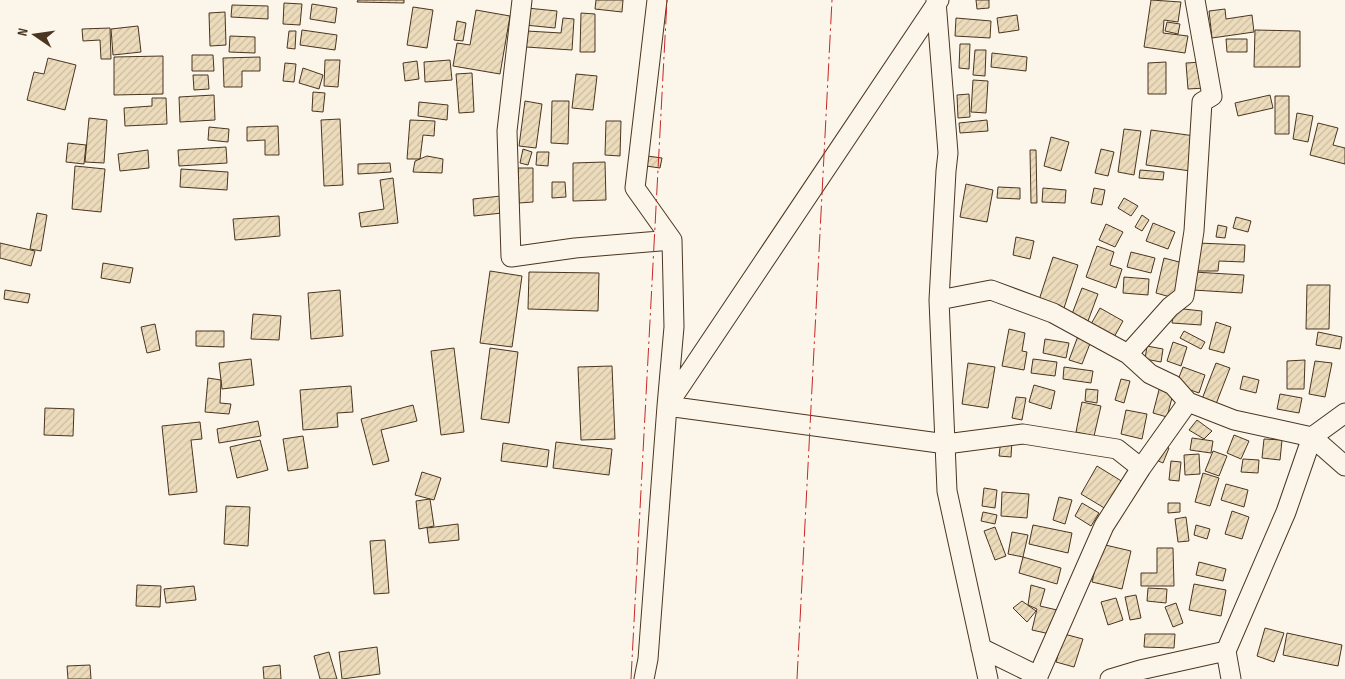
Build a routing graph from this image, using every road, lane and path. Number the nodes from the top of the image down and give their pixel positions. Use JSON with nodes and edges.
{"nodes":[{"id":1,"x":522,"y":0,"type":"edge"},
{"id":2,"x":657,"y":0,"type":"edge"},
{"id":3,"x":1195,"y":0,"type":"edge"},
{"id":4,"x":937,"y":1,"type":"edge"},
{"id":5,"x":672,"y":240,"type":"junction"},
{"id":6,"x":939,"y":300,"type":"junction"},
{"id":7,"x":1128,"y":354,"type":"junction"},
{"id":8,"x":1188,"y":402,"type":"junction"},
{"id":9,"x":666,"y":406,"type":"junction"},
{"id":10,"x":1345,"y":413,"type":"edge"},
{"id":11,"x":1312,"y":438,"type":"junction"},
{"id":12,"x":946,"y":444,"type":"junction"},
{"id":13,"x":1345,"y":466,"type":"edge"},
{"id":14,"x":1141,"y":468,"type":"junction"},
{"id":15,"x":981,"y":648,"type":"junction"},
{"id":16,"x":1226,"y":650,"type":"junction"},
{"id":17,"x":1038,"y":677,"type":"edge"},
{"id":18,"x":644,"y":679,"type":"edge"},
{"id":19,"x":988,"y":679,"type":"edge"},
{"id":20,"x":1110,"y":679,"type":"edge"},
{"id":21,"x":1231,"y":679,"type":"edge"}],
"edges":[{"from":1,"to":5,"type":"street"},
{"from":2,"to":5,"type":"street"},
{"from":3,"to":7,"type":"street"},
{"from":4,"to":6,"type":"street"},
{"from":4,"to":9,"type":"street"},
{"from":5,"to":9,"type":"street"},
{"from":6,"to":7,"type":"street"},
{"from":6,"to":12,"type":"street"},
{"from":7,"to":8,"type":"street"},
{"from":8,"to":11,"type":"street"},
{"from":8,"to":14,"type":"street"},
{"from":9,"to":12,"type":"street"},
{"from":9,"to":18,"type":"street"},
{"from":10,"to":11,"type":"street"},
{"from":11,"to":13,"type":"street"},
{"from":11,"to":16,"type":"street"},
{"from":12,"to":14,"type":"street"},
{"from":12,"to":15,"type":"street"},
{"from":14,"to":17,"type":"street"},
{"from":15,"to":17,"type":"street"},
{"from":15,"to":19,"type":"street"},
{"from":16,"to":20,"type":"street"},
{"from":16,"to":21,"type":"street"}]}
